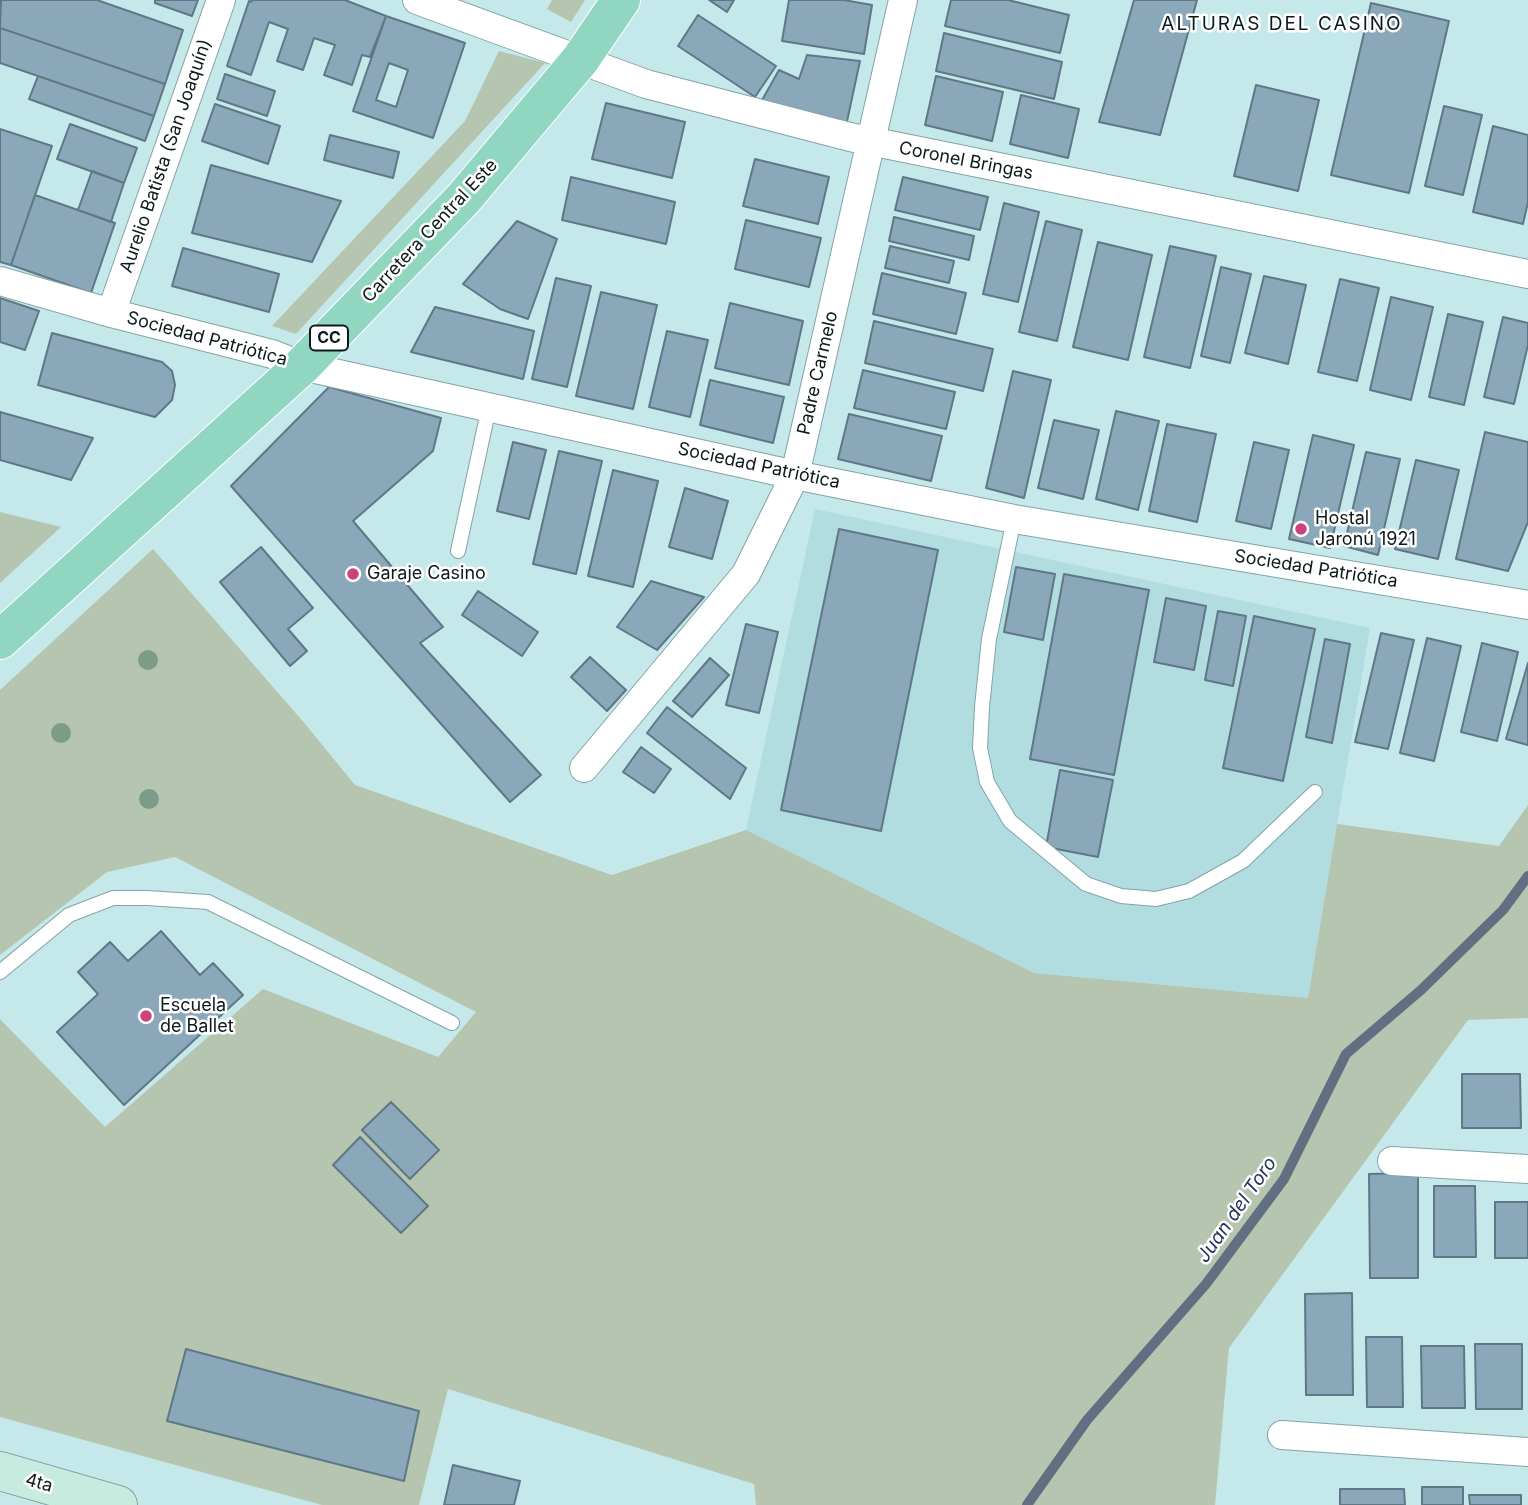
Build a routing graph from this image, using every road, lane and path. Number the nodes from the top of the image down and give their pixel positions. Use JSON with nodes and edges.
{"nodes":[{"id":1,"x":221,"y":0,"type":"edge"},
{"id":2,"x":417,"y":0,"type":"edge"},
{"id":3,"x":621,"y":0,"type":"edge"},
{"id":4,"x":903,"y":0,"type":"edge"},
{"id":5,"x":580,"y":60,"type":"junction"},
{"id":6,"x":872,"y":142,"type":"junction"},
{"id":7,"x":1528,"y":274,"type":"edge"},
{"id":8,"x":0,"y":281,"type":"edge"},
{"id":9,"x":111,"y":313,"type":"junction"},
{"id":10,"x":302,"y":366,"type":"junction"},
{"id":11,"x":489,"y":407,"type":"junction"},
{"id":12,"x":794,"y":475,"type":"junction"},
{"id":13,"x":1014,"y":519,"type":"junction"},
{"id":14,"x":458,"y":551,"type":"dead end"},
{"id":15,"x":1528,"y":605,"type":"edge"},
{"id":16,"x":0,"y":640,"type":"edge"},
{"id":17,"x":584,"y":768,"type":"dead end"},
{"id":18,"x":1315,"y":792,"type":"dead end"},
{"id":19,"x":0,"y":972,"type":"edge"},
{"id":20,"x":453,"y":1023,"type":"dead end"},
{"id":21,"x":1392,"y":1161,"type":"dead end"},
{"id":22,"x":1528,"y":1168,"type":"edge"},
{"id":23,"x":1282,"y":1435,"type":"dead end"},
{"id":24,"x":1528,"y":1452,"type":"edge"},
{"id":25,"x":0,"y":1471,"type":"edge"},
{"id":26,"x":118,"y":1505,"type":"edge"}],
"edges":[{"from":1,"to":9,"type":"street","name":"Aurelio Batista (San Joaquín)"},
{"from":2,"to":5,"type":"street","name":"Coronel Bringas"},
{"from":3,"to":5,"type":"main road","name":"Carretera Central Este","number":"CC"},
{"from":4,"to":6,"type":"street","name":"Padre Carmelo"},
{"from":5,"to":6,"type":"street","name":"Coronel Bringas"},
{"from":5,"to":10,"type":"main road","name":"Carretera Central Este","number":"CC"},
{"from":6,"to":7,"type":"street","name":"Coronel Bringas"},
{"from":6,"to":12,"type":"street","name":"Padre Carmelo"},
{"from":8,"to":9,"type":"street","name":"Sociedad Patriótica"},
{"from":9,"to":10,"type":"street","name":"Sociedad Patriótica"},
{"from":10,"to":11,"type":"street","name":"Sociedad Patriótica"},
{"from":10,"to":16,"type":"main road","name":"Carretera Central Este","number":"CC"},
{"from":11,"to":12,"type":"street","name":"Sociedad Patriótica"},
{"from":11,"to":14,"type":"lane"},
{"from":12,"to":13,"type":"street","name":"Sociedad Patriótica"},
{"from":12,"to":17,"type":"street","name":"Padre Carmelo"},
{"from":13,"to":15,"type":"street","name":"Sociedad Patriótica"},
{"from":13,"to":18,"type":"lane"},
{"from":19,"to":20,"type":"lane"},
{"from":21,"to":22,"type":"street"},
{"from":23,"to":24,"type":"street"},
{"from":25,"to":26,"type":"main road","name":"4ta"}]}
